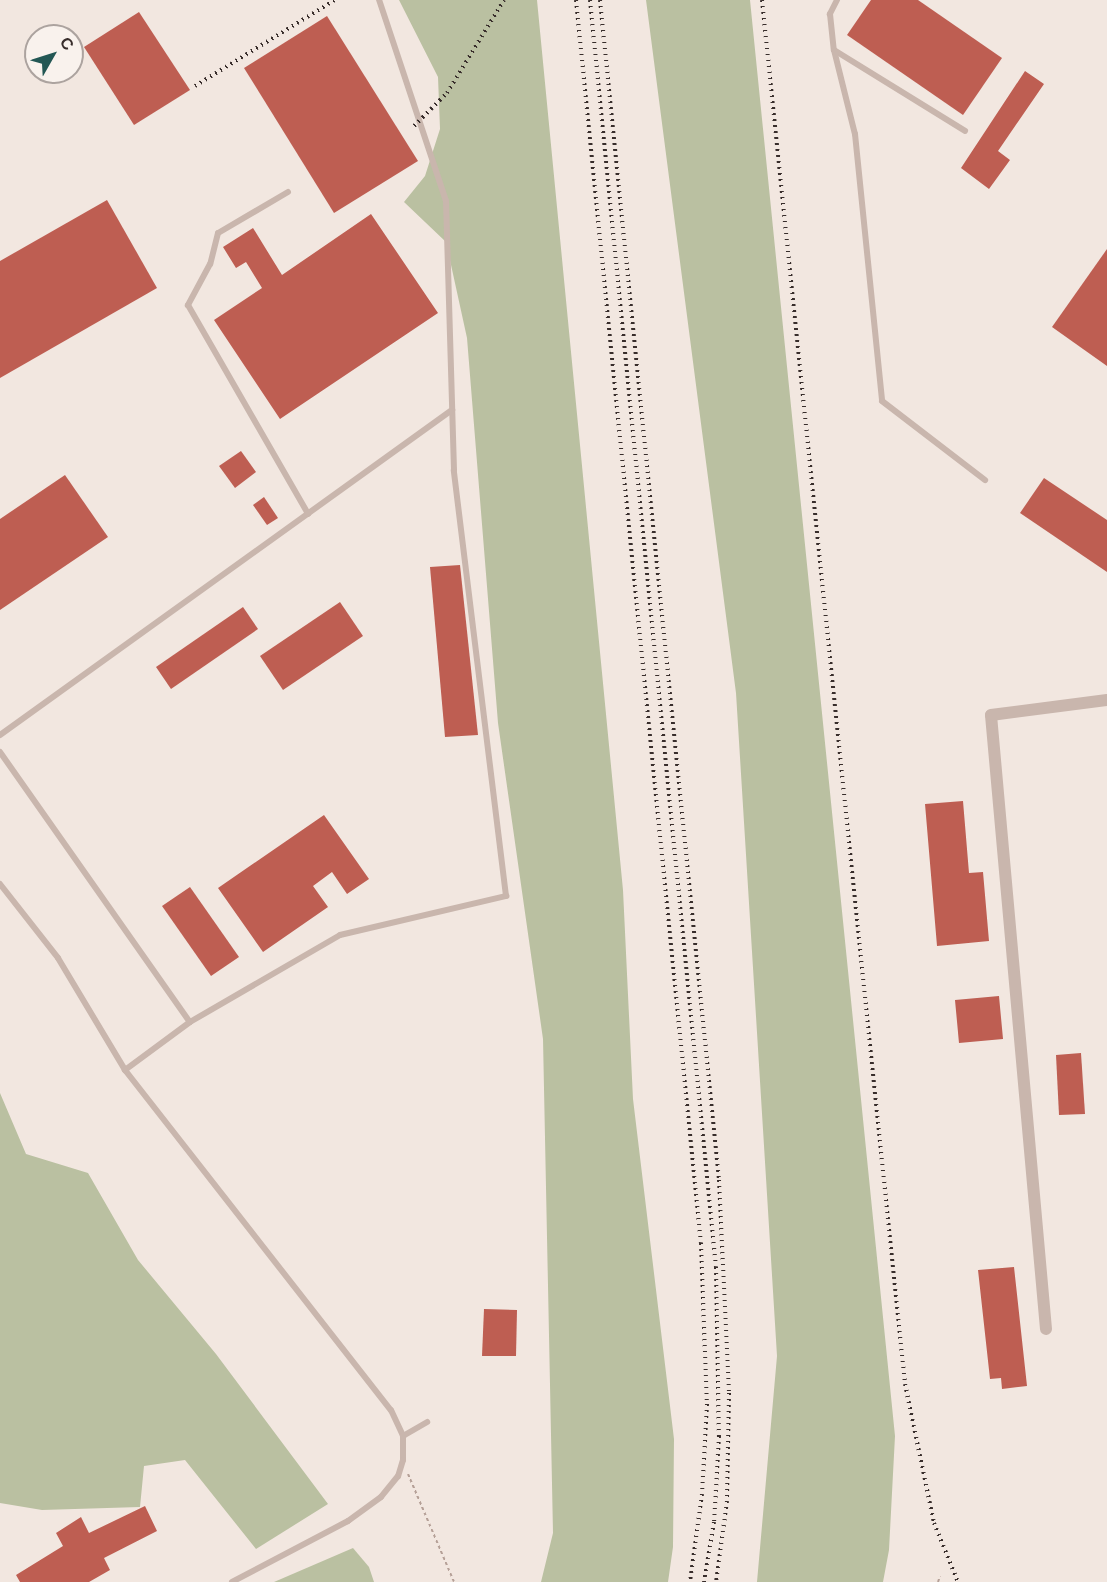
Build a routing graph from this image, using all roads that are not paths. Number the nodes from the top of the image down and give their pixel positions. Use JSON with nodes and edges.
{"nodes":[{"id":1,"x":379,"y":0,"type":"edge"},
{"id":2,"x":837,"y":0,"type":"edge"},
{"id":3,"x":834,"y":50,"type":"junction"},
{"id":4,"x":965,"y":131,"type":"dead end"},
{"id":5,"x":288,"y":192,"type":"dead end"},
{"id":6,"x":452,"y":410,"type":"junction"},
{"id":7,"x":985,"y":480,"type":"dead end"},
{"id":8,"x":308,"y":514,"type":"junction"},
{"id":9,"x":1107,"y":700,"type":"edge"},
{"id":10,"x":0,"y":735,"type":"edge"},
{"id":11,"x":0,"y":752,"type":"edge"},
{"id":12,"x":0,"y":884,"type":"edge"},
{"id":13,"x":190,"y":1022,"type":"junction"},
{"id":14,"x":125,"y":1070,"type":"junction"},
{"id":15,"x":1046,"y":1329,"type":"dead end"},
{"id":16,"x":427,"y":1422,"type":"dead end"},
{"id":17,"x":403,"y":1436,"type":"junction"},
{"id":18,"x":232,"y":1582,"type":"edge"}],
"edges":[{"from":1,"to":6,"type":"lane"},
{"from":2,"to":3,"type":"lane"},
{"from":3,"to":4,"type":"lane"},
{"from":3,"to":7,"type":"lane"},
{"from":5,"to":8,"type":"lane"},
{"from":6,"to":8,"type":"lane"},
{"from":6,"to":13,"type":"lane"},
{"from":8,"to":10,"type":"lane"},
{"from":9,"to":15,"type":"street"},
{"from":11,"to":13,"type":"lane"},
{"from":12,"to":14,"type":"lane"},
{"from":13,"to":14,"type":"lane"},
{"from":14,"to":17,"type":"lane"},
{"from":16,"to":17,"type":"lane"},
{"from":17,"to":18,"type":"lane"}]}
